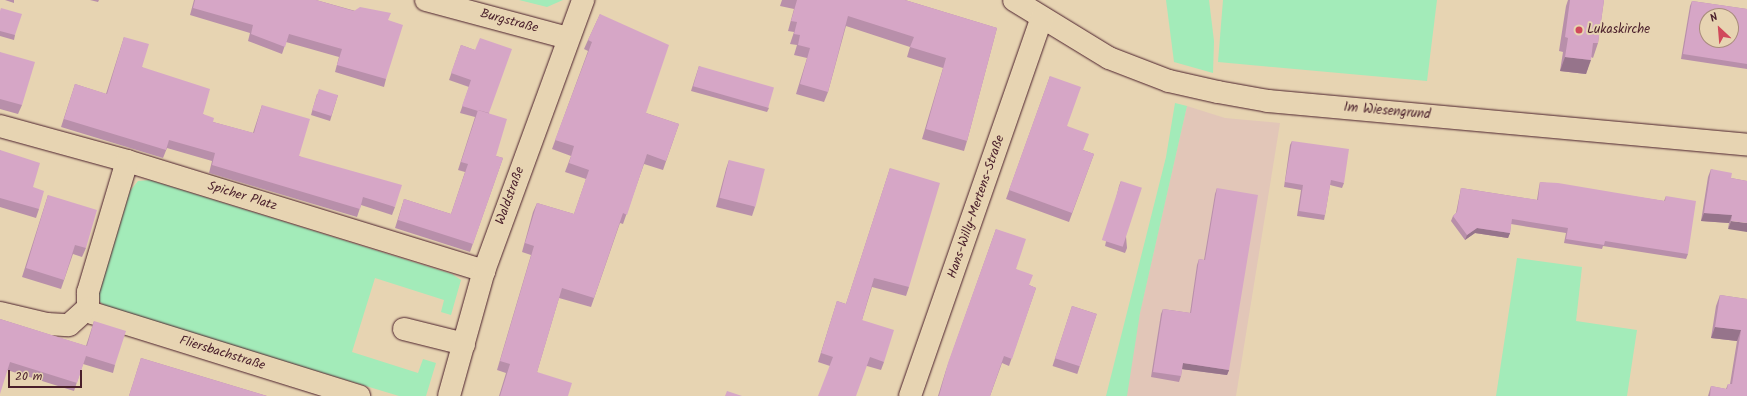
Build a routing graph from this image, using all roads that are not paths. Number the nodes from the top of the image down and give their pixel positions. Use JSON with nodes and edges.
{"nodes":[{"id":1,"x":426,"y":0,"type":"edge"},
{"id":2,"x":583,"y":0,"type":"edge"},
{"id":3,"x":1014,"y":0,"type":"edge"},
{"id":4,"x":1042,"y":18,"type":"junction"},
{"id":5,"x":568,"y":38,"type":"junction"},
{"id":6,"x":0,"y":126,"type":"edge"},
{"id":7,"x":1747,"y":145,"type":"edge"},
{"id":8,"x":127,"y":161,"type":"junction"},
{"id":9,"x":484,"y":271,"type":"junction"},
{"id":10,"x":88,"y":308,"type":"junction"},
{"id":11,"x":0,"y":313,"type":"edge"},
{"id":12,"x":404,"y":328,"type":"dead end"},
{"id":13,"x":464,"y":344,"type":"junction"},
{"id":14,"x":359,"y":396,"type":"edge"},
{"id":15,"x":449,"y":396,"type":"edge"},
{"id":16,"x":910,"y":396,"type":"edge"}],
"edges":[{"from":1,"to":5,"type":"street","name":"Burgstraße"},
{"from":2,"to":5,"type":"street","name":"Waldstraße"},
{"from":3,"to":4,"type":"street","name":"Im Wiesengrund"},
{"from":4,"to":7,"type":"street","name":"Im Wiesengrund"},
{"from":4,"to":16,"type":"street","name":"Hans-Willy-Mertens-Straße"},
{"from":5,"to":9,"type":"street","name":"Waldstraße"},
{"from":6,"to":8,"type":"street","name":"Spicher Platz"},
{"from":8,"to":9,"type":"street","name":"Spicher Platz"},
{"from":8,"to":10,"type":"street"},
{"from":9,"to":13,"type":"street","name":"Waldstraße"},
{"from":10,"to":11,"type":"street"},
{"from":10,"to":14,"type":"street","name":"Fliersbachstraße"},
{"from":12,"to":13,"type":"street"},
{"from":13,"to":15,"type":"street","name":"Waldstraße"}]}
